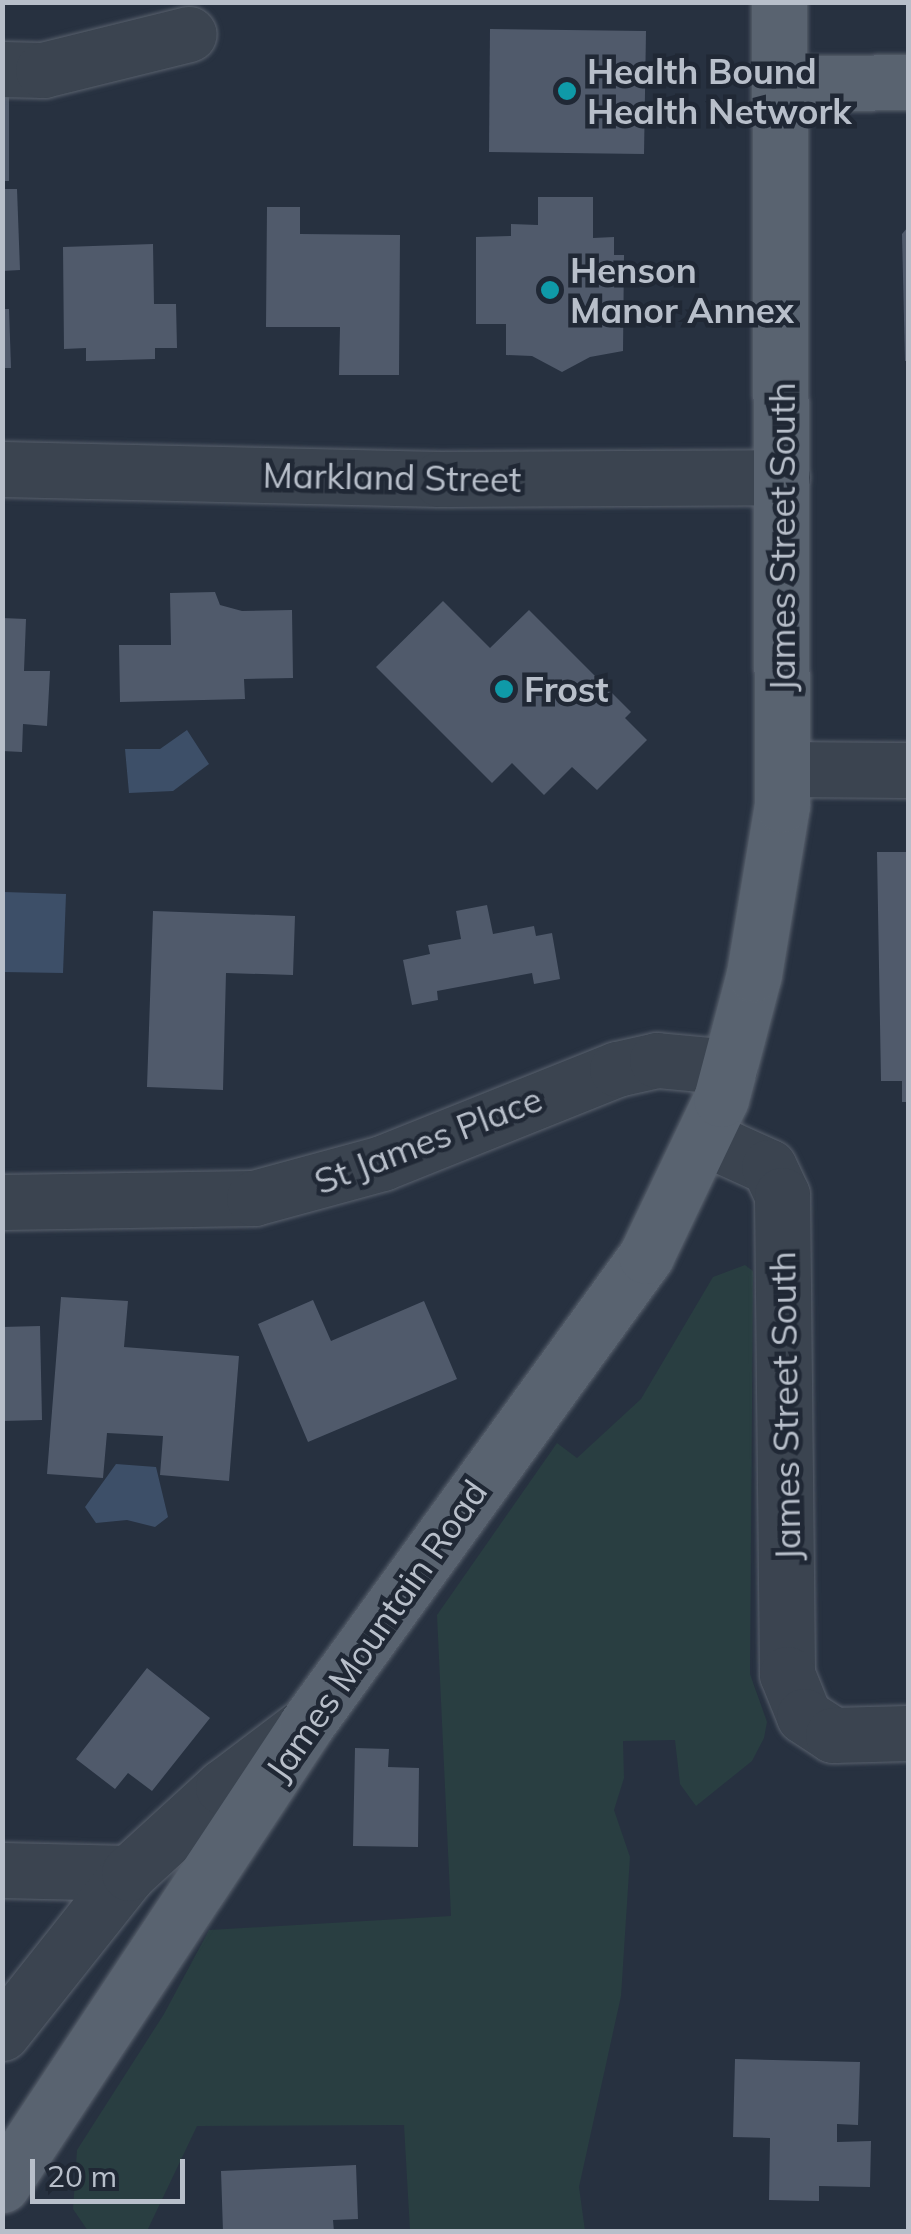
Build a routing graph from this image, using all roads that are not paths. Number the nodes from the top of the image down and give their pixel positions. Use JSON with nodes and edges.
{"nodes":[{"id":1,"x":780,"y":2,"type":"edge"},
{"id":2,"x":190,"y":34,"type":"dead end"},
{"id":3,"x":2,"y":69,"type":"edge"},
{"id":4,"x":908,"y":82,"type":"edge"},
{"id":5,"x":779,"y":84,"type":"junction"},
{"id":6,"x":2,"y":470,"type":"edge"},
{"id":7,"x":782,"y":477,"type":"junction"},
{"id":8,"x":783,"y":769,"type":"junction"},
{"id":9,"x":908,"y":770,"type":"edge"},
{"id":10,"x":730,"y":1067,"type":"junction"},
{"id":11,"x":705,"y":1138,"type":"junction"},
{"id":12,"x":2,"y":1202,"type":"edge"},
{"id":13,"x":307,"y":1724,"type":"junction"},
{"id":14,"x":908,"y":1734,"type":"edge"},
{"id":15,"x":2,"y":1870,"type":"edge"},
{"id":16,"x":129,"y":1873,"type":"junction"},
{"id":17,"x":2,"y":2033,"type":"edge"},
{"id":18,"x":2,"y":2185,"type":"edge"}],
"edges":[{"from":1,"to":5,"type":"main road","name":"James Street South"},
{"from":2,"to":3,"type":"street"},
{"from":4,"to":5,"type":"main road"},
{"from":5,"to":7,"type":"main road","name":"James Street South"},
{"from":6,"to":7,"type":"street","name":"Markland Street"},
{"from":7,"to":8,"type":"main road","name":"James Street South"},
{"from":8,"to":9,"type":"street"},
{"from":8,"to":10,"type":"main road","name":"James Street South"},
{"from":10,"to":11,"type":"main road","name":"James Mountain Road"},
{"from":10,"to":12,"type":"street","name":"St James Place"},
{"from":11,"to":13,"type":"main road","name":"James Mountain Road"},
{"from":11,"to":14,"type":"street","name":"James Street South"},
{"from":13,"to":16,"type":"street"},
{"from":13,"to":18,"type":"main road","name":"James Mountain Road"},
{"from":15,"to":16,"type":"street"},
{"from":16,"to":17,"type":"street"}]}
